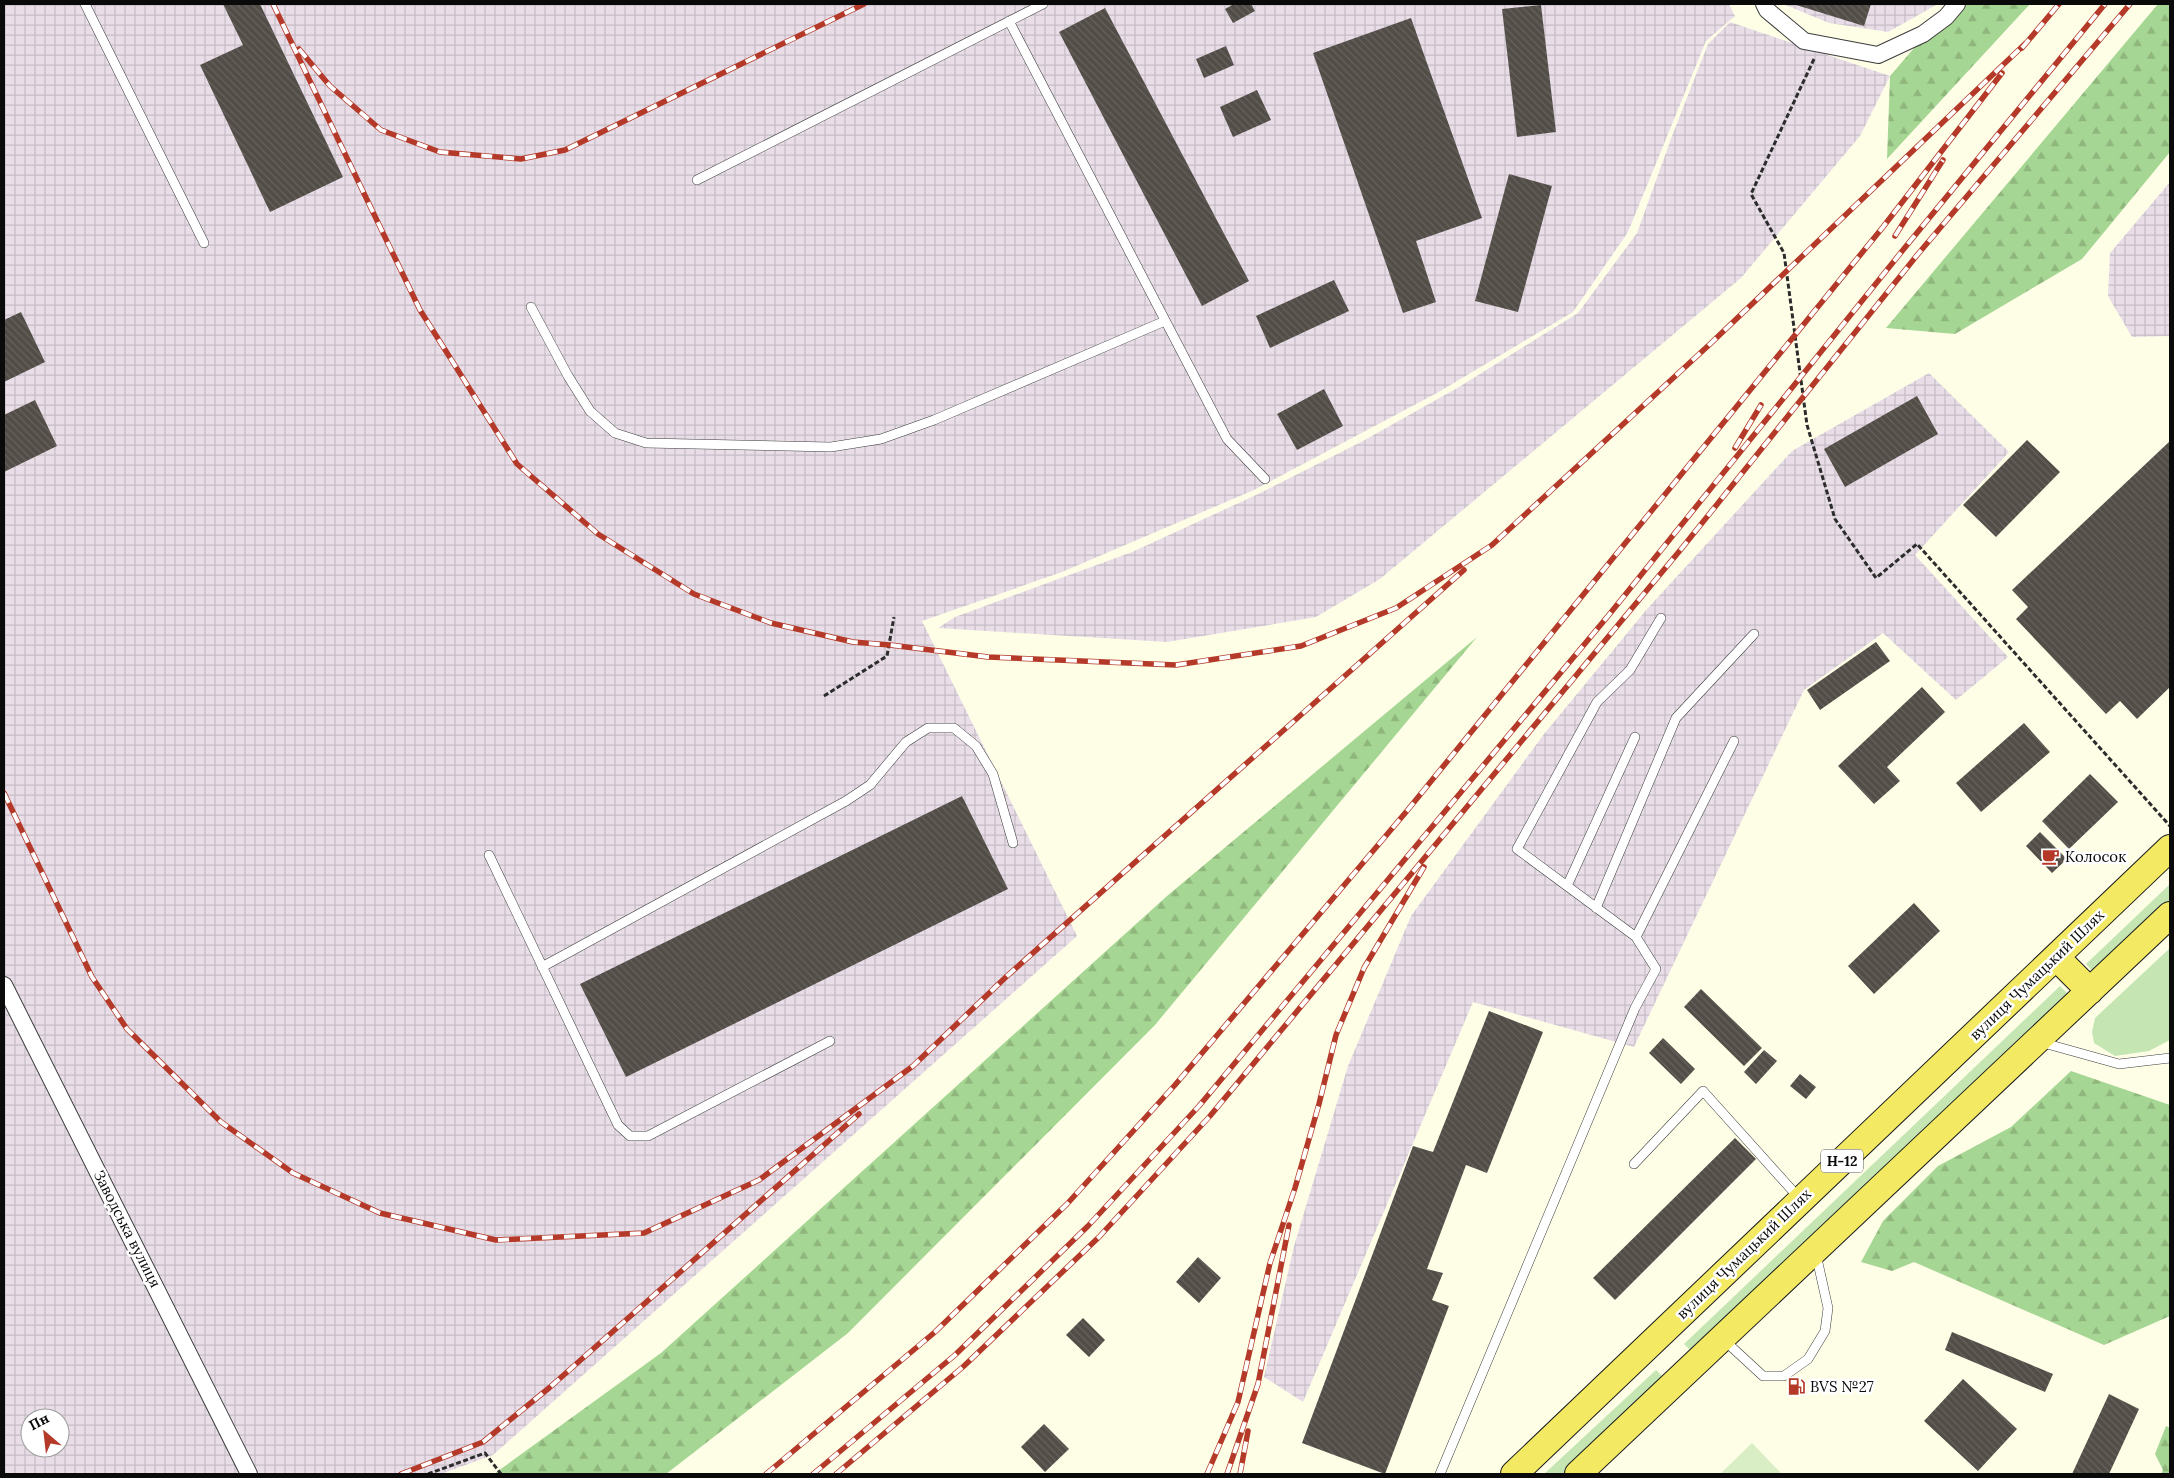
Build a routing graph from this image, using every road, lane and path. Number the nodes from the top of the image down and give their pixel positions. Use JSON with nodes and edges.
{"nodes":[{"id":1,"x":85,"y":4,"type":"edge"},
{"id":2,"x":1043,"y":4,"type":"edge"},
{"id":3,"x":1764,"y":4,"type":"edge"},
{"id":4,"x":1957,"y":4,"type":"edge"},
{"id":5,"x":1009,"y":21,"type":"junction"},
{"id":6,"x":1821,"y":44,"type":"junction"},
{"id":7,"x":697,"y":180,"type":"dead end"},
{"id":8,"x":204,"y":243,"type":"dead end"},
{"id":9,"x":531,"y":307,"type":"dead end"},
{"id":10,"x":1166,"y":321,"type":"junction"},
{"id":11,"x":1265,"y":479,"type":"dead end"},
{"id":12,"x":894,"y":617,"type":"dead end"},
{"id":13,"x":1661,"y":618,"type":"dead end"},
{"id":14,"x":1754,"y":634,"type":"dead end"},
{"id":15,"x":824,"y":696,"type":"dead end"},
{"id":16,"x":1635,"y":737,"type":"dead end"},
{"id":17,"x":1734,"y":741,"type":"dead end"},
{"id":18,"x":2170,"y":826,"type":"edge"},
{"id":19,"x":1013,"y":843,"type":"dead end"},
{"id":20,"x":2170,"y":848,"type":"edge"},
{"id":21,"x":489,"y":856,"type":"dead end"},
{"id":22,"x":1567,"y":886,"type":"junction"},
{"id":23,"x":1596,"y":908,"type":"junction"},
{"id":24,"x":2170,"y":915,"type":"edge"},
{"id":25,"x":1636,"y":937,"type":"junction"},
{"id":26,"x":2056,"y":957,"type":"junction"},
{"id":27,"x":542,"y":967,"type":"junction"},
{"id":28,"x":4,"y":985,"type":"edge"},
{"id":29,"x":2090,"y":991,"type":"junction"},
{"id":30,"x":830,"y":1041,"type":"dead end"},
{"id":31,"x":2037,"y":1042,"type":"junction"},
{"id":32,"x":2170,"y":1058,"type":"edge"},
{"id":33,"x":1634,"y":1164,"type":"dead end"},
{"id":34,"x":1801,"y":1200,"type":"junction"},
{"id":35,"x":1815,"y":1250,"type":"junction"},
{"id":36,"x":1722,"y":1338,"type":"junction"},
{"id":37,"x":249,"y":1474,"type":"edge"},
{"id":38,"x":428,"y":1474,"type":"edge"},
{"id":39,"x":501,"y":1474,"type":"edge"},
{"id":40,"x":1440,"y":1474,"type":"edge"},
{"id":41,"x":1514,"y":1474,"type":"edge"},
{"id":42,"x":1578,"y":1474,"type":"edge"}],
"edges":[{"from":1,"to":8,"type":"lane"},
{"from":2,"to":5,"type":"lane"},
{"from":3,"to":6,"type":"street"},
{"from":4,"to":6,"type":"street"},
{"from":5,"to":7,"type":"lane"},
{"from":5,"to":10,"type":"lane"},
{"from":6,"to":18,"type":"path"},
{"from":9,"to":10,"type":"lane"},
{"from":10,"to":11,"type":"lane"},
{"from":12,"to":15,"type":"path"},
{"from":13,"to":22,"type":"lane"},
{"from":14,"to":23,"type":"lane"},
{"from":16,"to":22,"type":"lane"},
{"from":17,"to":25,"type":"lane"},
{"from":19,"to":27,"type":"lane"},
{"from":20,"to":26,"type":"main road","name":"вулиця Чумацький Шлях","number":"Н-12"},
{"from":21,"to":27,"type":"lane"},
{"from":22,"to":23,"type":"lane"},
{"from":23,"to":25,"type":"lane"},
{"from":24,"to":29,"type":"main road"},
{"from":25,"to":40,"type":"lane"},
{"from":26,"to":29,"type":"main road"},
{"from":26,"to":34,"type":"main road","name":"вулиця Чумацький Шлях","number":"Н-12"},
{"from":27,"to":30,"type":"lane"},
{"from":28,"to":37,"type":"street","name":"Заводська вулиця"},
{"from":29,"to":31,"type":"main road"},
{"from":31,"to":32,"type":"lane"},
{"from":31,"to":35,"type":"main road"},
{"from":33,"to":34,"type":"lane"},
{"from":34,"to":41,"type":"main road","name":"вулиця Чумацький Шлях","number":"Н-12"},
{"from":35,"to":36,"type":"main road"},
{"from":35,"to":36,"type":"lane"},
{"from":36,"to":42,"type":"main road"},
{"from":38,"to":39,"type":"path"}]}
